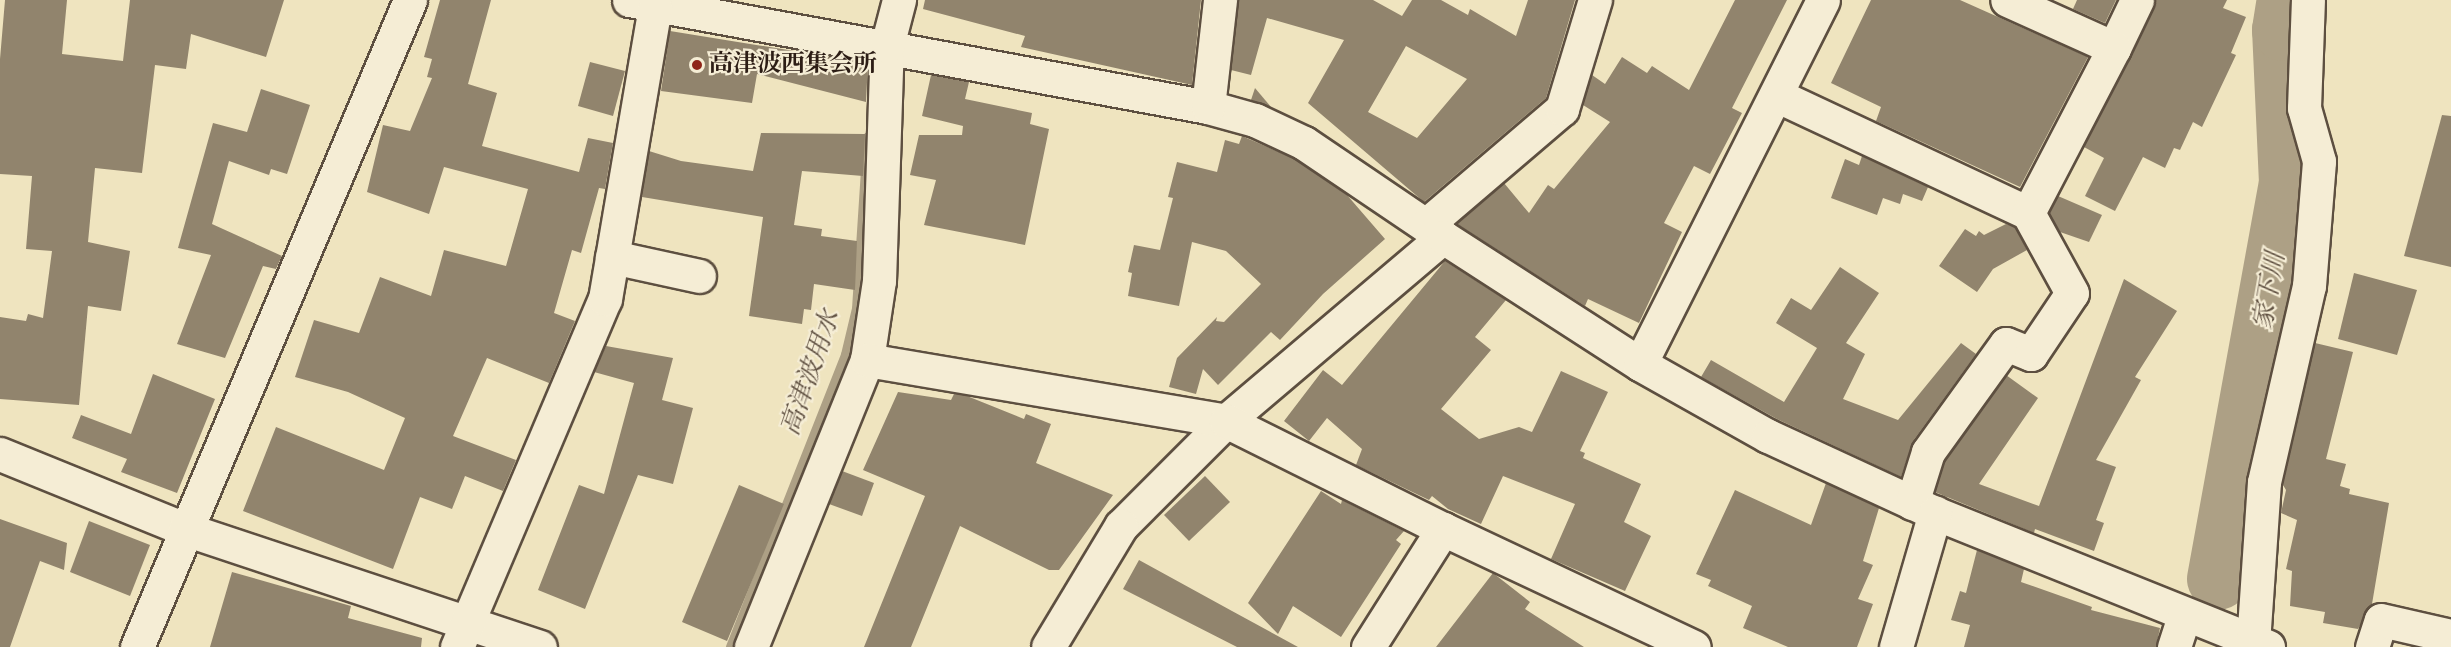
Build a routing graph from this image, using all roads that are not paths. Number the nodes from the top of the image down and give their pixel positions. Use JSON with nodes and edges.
{"nodes":[{"id":1,"x":410,"y":0,"type":"edge"},
{"id":2,"x":899,"y":0,"type":"edge"},
{"id":3,"x":1220,"y":0,"type":"edge"},
{"id":4,"x":1595,"y":0,"type":"edge"},
{"id":5,"x":1823,"y":0,"type":"edge"},
{"id":6,"x":2007,"y":0,"type":"edge"},
{"id":7,"x":2137,"y":0,"type":"edge"},
{"id":8,"x":2308,"y":0,"type":"edge"},
{"id":9,"x":642,"y":3,"type":"edge"},
{"id":10,"x":887,"y":46,"type":"junction"},
{"id":11,"x":2114,"y":48,"type":"junction"},
{"id":12,"x":1776,"y":95,"type":"junction"},
{"id":13,"x":1208,"y":107,"type":"junction"},
{"id":14,"x":2028,"y":213,"type":"junction"},
{"id":15,"x":1434,"y":231,"type":"junction"},
{"id":16,"x":612,"y":257,"type":"junction"},
{"id":17,"x":699,"y":276,"type":"dead end"},
{"id":18,"x":867,"y":360,"type":"junction"},
{"id":19,"x":1640,"y":364,"type":"junction"},
{"id":20,"x":1226,"y":421,"type":"junction"},
{"id":21,"x":0,"y":454,"type":"edge"},
{"id":22,"x":1924,"y":508,"type":"junction"},
{"id":23,"x":185,"y":529,"type":"junction"},
{"id":24,"x":1443,"y":529,"type":"junction"},
{"id":25,"x":2184,"y":617,"type":"junction"},
{"id":26,"x":462,"y":635,"type":"edge"},
{"id":27,"x":2451,"y":636,"type":"edge"},
{"id":28,"x":2260,"y":645,"type":"edge"},
{"id":29,"x":137,"y":647,"type":"edge"},
{"id":30,"x":540,"y":647,"type":"edge"},
{"id":31,"x":751,"y":647,"type":"edge"},
{"id":32,"x":1048,"y":647,"type":"edge"},
{"id":33,"x":1368,"y":647,"type":"edge"},
{"id":34,"x":1694,"y":647,"type":"edge"},
{"id":35,"x":1896,"y":647,"type":"edge"},
{"id":36,"x":2174,"y":647,"type":"edge"},
{"id":37,"x":2372,"y":647,"type":"edge"}],
"edges":[{"from":1,"to":23,"type":"street"},
{"from":2,"to":10,"type":"street"},
{"from":3,"to":13,"type":"street"},
{"from":4,"to":15,"type":"street"},
{"from":5,"to":12,"type":"street"},
{"from":6,"to":11,"type":"street"},
{"from":7,"to":11,"type":"street"},
{"from":8,"to":28,"type":"street"},
{"from":9,"to":10,"type":"street"},
{"from":9,"to":16,"type":"street"},
{"from":10,"to":13,"type":"street"},
{"from":10,"to":18,"type":"street"},
{"from":11,"to":14,"type":"street"},
{"from":12,"to":14,"type":"street"},
{"from":12,"to":19,"type":"street"},
{"from":13,"to":15,"type":"street"},
{"from":14,"to":22,"type":"street"},
{"from":15,"to":19,"type":"street"},
{"from":15,"to":20,"type":"street"},
{"from":16,"to":17,"type":"street"},
{"from":16,"to":26,"type":"street"},
{"from":18,"to":20,"type":"street"},
{"from":18,"to":31,"type":"street"},
{"from":19,"to":22,"type":"street"},
{"from":20,"to":24,"type":"street"},
{"from":20,"to":32,"type":"street"},
{"from":21,"to":23,"type":"street"},
{"from":22,"to":25,"type":"street"},
{"from":22,"to":35,"type":"street"},
{"from":23,"to":26,"type":"street"},
{"from":23,"to":29,"type":"street"},
{"from":24,"to":33,"type":"street"},
{"from":24,"to":34,"type":"street"},
{"from":25,"to":28,"type":"street"},
{"from":25,"to":36,"type":"street"},
{"from":26,"to":30,"type":"street"},
{"from":27,"to":37,"type":"street"}]}
